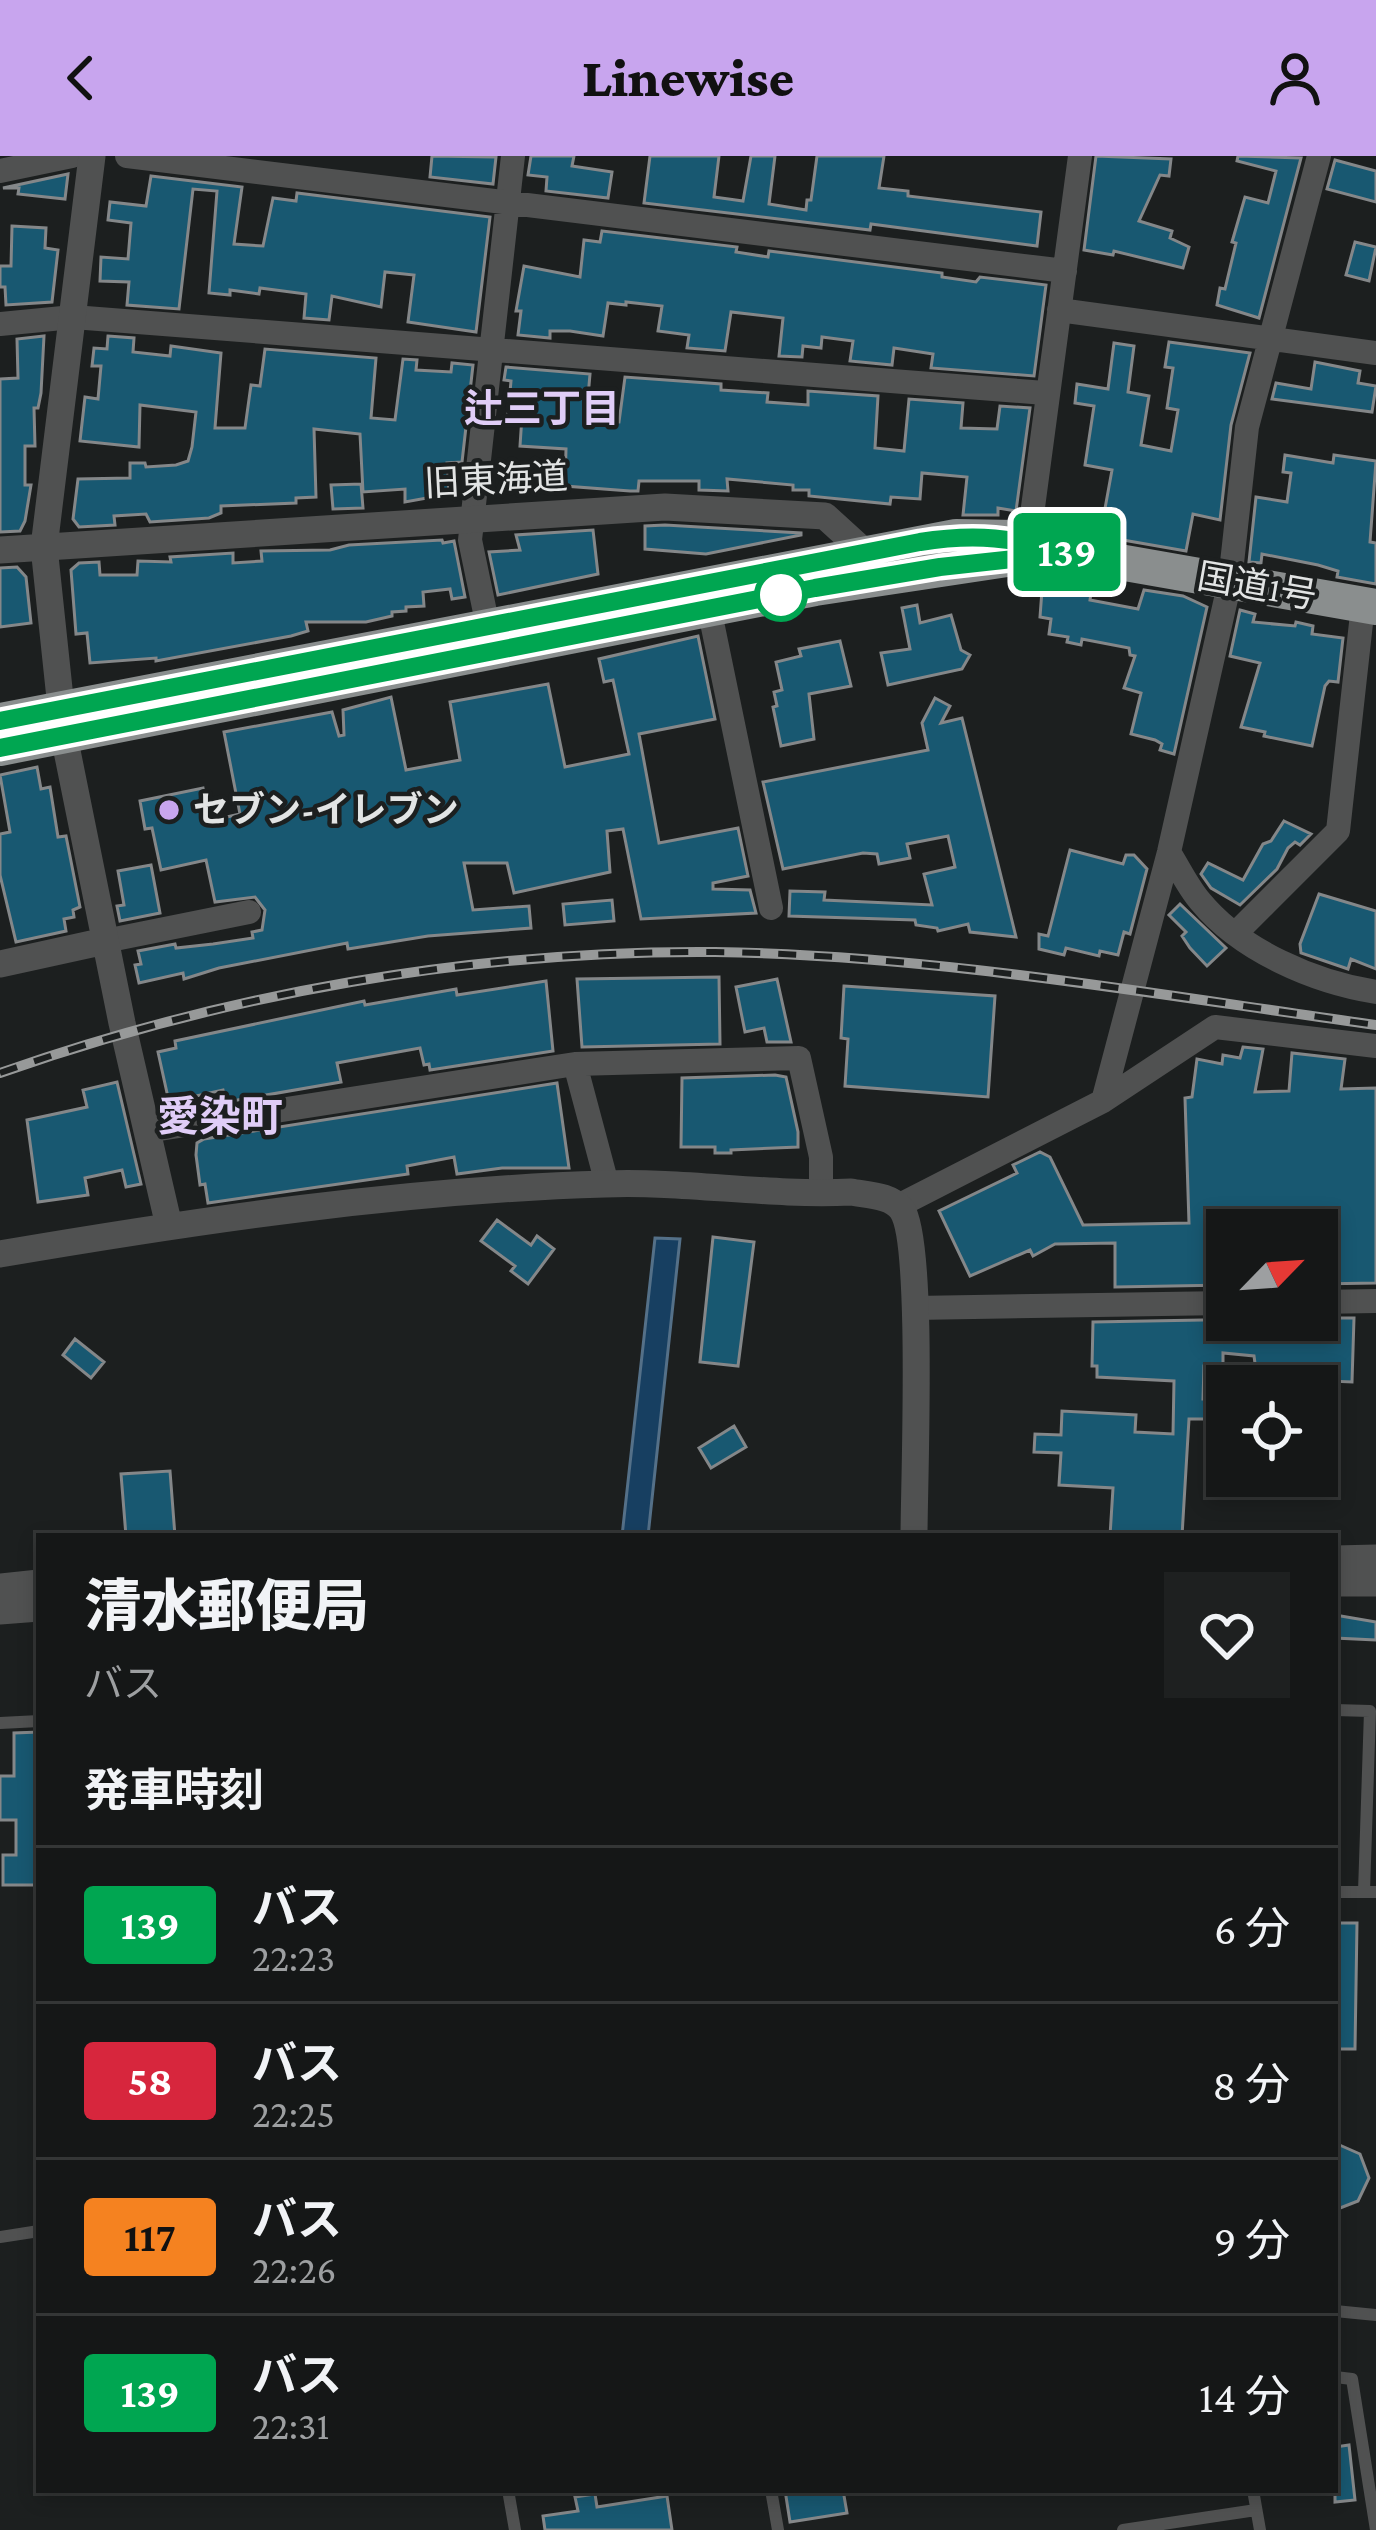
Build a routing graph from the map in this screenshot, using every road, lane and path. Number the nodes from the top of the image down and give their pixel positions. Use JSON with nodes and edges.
{"nodes":[{"id":1,"x":72,"y":156,"type":"edge"},
{"id":2,"x":92,"y":156,"type":"edge"},
{"id":3,"x":127,"y":156,"type":"edge"},
{"id":4,"x":513,"y":156,"type":"edge"},
{"id":5,"x":1080,"y":156,"type":"edge"},
{"id":6,"x":1319,"y":156,"type":"edge"},
{"id":7,"x":0,"y":171,"type":"edge"},
{"id":8,"x":508,"y":205,"type":"junction"},
{"id":9,"x":1065,"y":272,"type":"junction"},
{"id":10,"x":1059,"y":310,"type":"junction"},
{"id":11,"x":73,"y":317,"type":"junction"},
{"id":12,"x":0,"y":324,"type":"edge"},
{"id":13,"x":1272,"y":338,"type":"junction"},
{"id":14,"x":494,"y":350,"type":"junction"},
{"id":15,"x":1376,"y":353,"type":"edge"},
{"id":16,"x":1045,"y":393,"type":"junction"},
{"id":17,"x":472,"y":518,"type":"junction"},
{"id":18,"x":44,"y":547,"type":"junction"},
{"id":19,"x":1027,"y":549,"type":"junction"},
{"id":20,"x":0,"y":550,"type":"edge"},
{"id":21,"x":870,"y":552,"type":"junction"},
{"id":22,"x":978,"y":562,"type":"junction"},
{"id":23,"x":1230,"y":581,"type":"junction"},
{"id":24,"x":706,"y":597,"type":"junction"},
{"id":25,"x":1370,"y":606,"type":"edge"},
{"id":26,"x":490,"y":639,"type":"junction"},
{"id":27,"x":0,"y":721,"type":"edge"},
{"id":28,"x":63,"y":722,"type":"junction"},
{"id":29,"x":0,"y":748,"type":"edge"},
{"id":30,"x":1169,"y":852,"type":"junction"},
{"id":31,"x":771,"y":908,"type":"dead end"},
{"id":32,"x":249,"y":912,"type":"dead end"},
{"id":33,"x":1236,"y":932,"type":"junction"},
{"id":34,"x":105,"y":941,"type":"junction"},
{"id":35,"x":0,"y":964,"type":"edge"},
{"id":36,"x":1376,"y":992,"type":"edge"},
{"id":37,"x":1376,"y":1046,"type":"edge"},
{"id":38,"x":575,"y":1064,"type":"junction"},
{"id":39,"x":1103,"y":1100,"type":"junction"},
{"id":40,"x":147,"y":1131,"type":"junction"},
{"id":41,"x":607,"y":1184,"type":"junction"},
{"id":42,"x":820,"y":1193,"type":"junction"},
{"id":43,"x":900,"y":1205,"type":"junction"},
{"id":44,"x":170,"y":1226,"type":"junction"},
{"id":45,"x":0,"y":1253,"type":"edge"},
{"id":46,"x":1376,"y":1301,"type":"edge"},
{"id":47,"x":1338,"y":1302,"type":"edge"},
{"id":48,"x":1206,"y":1303,"type":"edge"},
{"id":49,"x":914,"y":1308,"type":"junction"},
{"id":50,"x":914,"y":1533,"type":"edge"},
{"id":51,"x":1376,"y":1558,"type":"edge"},
{"id":52,"x":1338,"y":1559,"type":"edge"},
{"id":53,"x":36,"y":1583,"type":"edge"},
{"id":54,"x":1338,"y":1583,"type":"edge"},
{"id":55,"x":1376,"y":1583,"type":"edge"},
{"id":56,"x":0,"y":1587,"type":"edge"},
{"id":57,"x":36,"y":1608,"type":"edge"},
{"id":58,"x":0,"y":1611,"type":"edge"},
{"id":59,"x":1338,"y":1710,"type":"edge"},
{"id":60,"x":1373,"y":1711,"type":"edge"},
{"id":61,"x":36,"y":1721,"type":"edge"},
{"id":62,"x":0,"y":1724,"type":"edge"},
{"id":63,"x":1338,"y":1892,"type":"edge"},
{"id":64,"x":1370,"y":1892,"type":"edge"},
{"id":65,"x":36,"y":2231,"type":"edge"},
{"id":66,"x":0,"y":2237,"type":"edge"},
{"id":67,"x":1338,"y":2312,"type":"edge"},
{"id":68,"x":1376,"y":2315,"type":"edge"},
{"id":69,"x":1338,"y":2377,"type":"edge"},
{"id":70,"x":508,"y":2493,"type":"edge"},
{"id":71,"x":772,"y":2493,"type":"edge"},
{"id":72,"x":1253,"y":2493,"type":"edge"},
{"id":73,"x":1256,"y":2510,"type":"junction"},
{"id":74,"x":514,"y":2530,"type":"edge"},
{"id":75,"x":778,"y":2530,"type":"edge"},
{"id":76,"x":1124,"y":2530,"type":"edge"},
{"id":77,"x":1260,"y":2530,"type":"edge"},
{"id":78,"x":1376,"y":2530,"type":"edge"}],
"edges":[{"from":1,"to":7,"type":"street"},
{"from":2,"to":11,"type":"street"},
{"from":3,"to":8,"type":"street"},
{"from":4,"to":8,"type":"street"},
{"from":5,"to":9,"type":"street"},
{"from":6,"to":13,"type":"street"},
{"from":8,"to":9,"type":"street"},
{"from":8,"to":14,"type":"street"},
{"from":9,"to":10,"type":"street"},
{"from":10,"to":13,"type":"street"},
{"from":10,"to":16,"type":"street"},
{"from":11,"to":12,"type":"street"},
{"from":11,"to":14,"type":"street"},
{"from":11,"to":18,"type":"street"},
{"from":13,"to":15,"type":"street"},
{"from":13,"to":23,"type":"street"},
{"from":14,"to":16,"type":"street"},
{"from":14,"to":17,"type":"street"},
{"from":16,"to":19,"type":"street"},
{"from":17,"to":18,"type":"street","name":"旧東海道"},
{"from":17,"to":21,"type":"street","name":"旧東海道"},
{"from":17,"to":26,"type":"street"},
{"from":18,"to":20,"type":"street","name":"旧東海道"},
{"from":18,"to":28,"type":"street"},
{"from":19,"to":21,"type":"highway","name":"国道1号"},
{"from":19,"to":22,"type":"highway","name":"国道1号"},
{"from":19,"to":23,"type":"highway","name":"国道1号"},
{"from":21,"to":22,"type":"street"},
{"from":21,"to":24,"type":"highway","name":"国道1号"},
{"from":22,"to":24,"type":"highway","name":"国道1号"},
{"from":23,"to":25,"type":"highway","name":"国道1号"},
{"from":23,"to":30,"type":"street"},
{"from":24,"to":26,"type":"highway","name":"国道1号"},
{"from":24,"to":31,"type":"street"},
{"from":25,"to":33,"type":"street"},
{"from":26,"to":28,"type":"highway","name":"国道1号"},
{"from":27,"to":28,"type":"highway","name":"国道1号"},
{"from":28,"to":29,"type":"highway","name":"国道1号"},
{"from":28,"to":34,"type":"street"},
{"from":30,"to":33,"type":"street"},
{"from":30,"to":39,"type":"street"},
{"from":32,"to":34,"type":"street"},
{"from":33,"to":36,"type":"street"},
{"from":34,"to":35,"type":"street"},
{"from":34,"to":40,"type":"street"},
{"from":37,"to":39,"type":"street"},
{"from":38,"to":40,"type":"street"},
{"from":38,"to":41,"type":"street"},
{"from":38,"to":42,"type":"street"},
{"from":39,"to":43,"type":"street"},
{"from":40,"to":44,"type":"street"},
{"from":41,"to":42,"type":"street"},
{"from":41,"to":44,"type":"street"},
{"from":42,"to":43,"type":"street"},
{"from":43,"to":49,"type":"street"},
{"from":44,"to":45,"type":"street"},
{"from":46,"to":47,"type":"street"},
{"from":48,"to":49,"type":"street"},
{"from":49,"to":50,"type":"street"},
{"from":51,"to":52,"type":"street"},
{"from":53,"to":56,"type":"street"},
{"from":54,"to":55,"type":"street"},
{"from":57,"to":58,"type":"street"},
{"from":59,"to":60,"type":"lane"},
{"from":60,"to":64,"type":"lane"},
{"from":61,"to":62,"type":"lane"},
{"from":63,"to":64,"type":"lane"},
{"from":65,"to":66,"type":"lane"},
{"from":67,"to":68,"type":"lane"},
{"from":69,"to":78,"type":"lane"},
{"from":70,"to":74,"type":"lane"},
{"from":71,"to":75,"type":"lane"},
{"from":72,"to":73,"type":"lane"},
{"from":73,"to":76,"type":"lane"},
{"from":73,"to":77,"type":"lane"}]}
